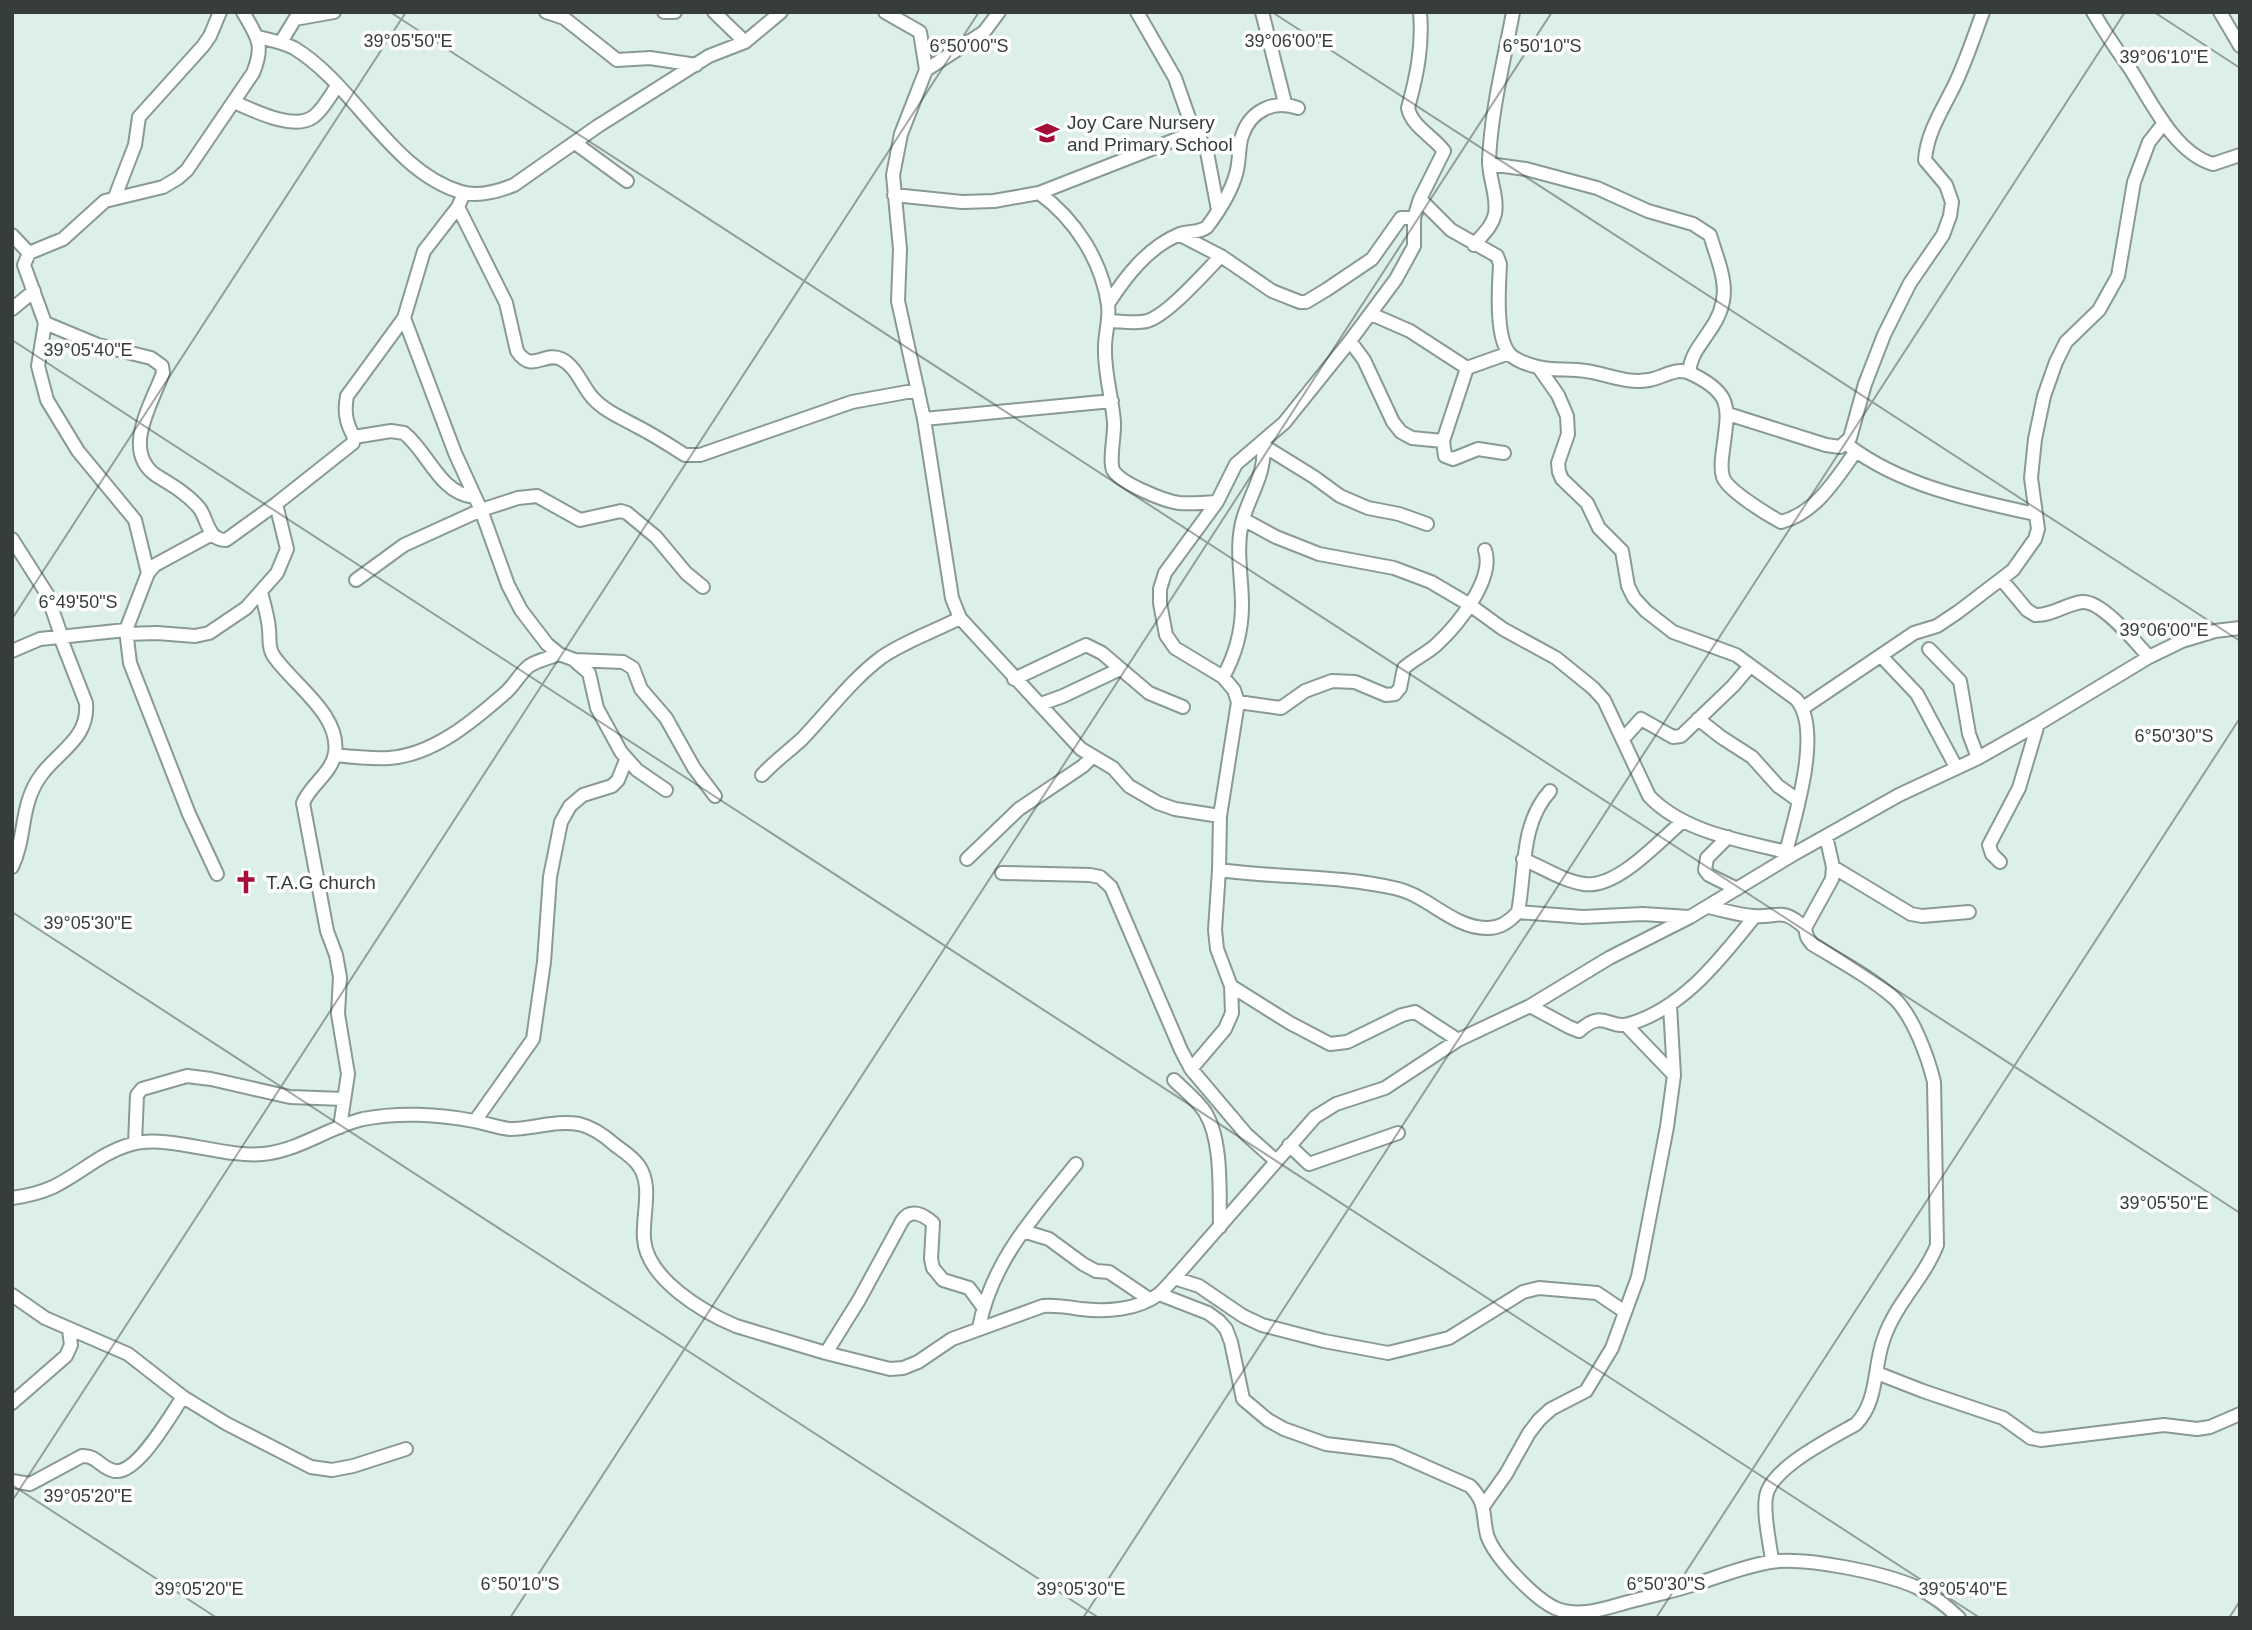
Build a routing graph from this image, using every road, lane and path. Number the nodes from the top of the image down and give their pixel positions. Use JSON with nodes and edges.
{"nodes":[{"id":1,"x":219,"y":12,"type":"edge"},
{"id":2,"x":243,"y":12,"type":"edge"},
{"id":3,"x":334,"y":12,"type":"edge"},
{"id":4,"x":546,"y":12,"type":"edge"},
{"id":5,"x":664,"y":12,"type":"edge"},
{"id":6,"x":674,"y":12,"type":"edge"},
{"id":7,"x":714,"y":12,"type":"edge"},
{"id":8,"x":780,"y":12,"type":"edge"},
{"id":9,"x":885,"y":12,"type":"edge"},
{"id":10,"x":999,"y":12,"type":"edge"},
{"id":11,"x":1137,"y":12,"type":"edge"},
{"id":12,"x":1262,"y":12,"type":"edge"},
{"id":13,"x":1420,"y":12,"type":"edge"},
{"id":14,"x":1513,"y":12,"type":"edge"},
{"id":15,"x":1983,"y":12,"type":"edge"},
{"id":16,"x":2093,"y":12,"type":"edge"},
{"id":17,"x":2220,"y":12,"type":"edge"},
{"id":18,"x":766,"y":17,"type":"edge"},
{"id":19,"x":258,"y":37,"type":"junction"},
{"id":20,"x":281,"y":42,"type":"junction"},
{"id":21,"x":745,"y":42,"type":"junction"},
{"id":22,"x":2240,"y":46,"type":"edge"},
{"id":23,"x":696,"y":65,"type":"junction"},
{"id":24,"x":926,"y":70,"type":"junction"},
{"id":25,"x":337,"y":86,"type":"junction"},
{"id":26,"x":234,"y":102,"type":"junction"},
{"id":27,"x":2164,"y":123,"type":"junction"},
{"id":28,"x":1195,"y":132,"type":"junction"},
{"id":29,"x":575,"y":143,"type":"junction"},
{"id":30,"x":2240,"y":155,"type":"edge"},
{"id":31,"x":1489,"y":164,"type":"junction"},
{"id":32,"x":628,"y":181,"type":"dead end"},
{"id":33,"x":464,"y":193,"type":"junction"},
{"id":34,"x":1039,"y":193,"type":"junction"},
{"id":35,"x":894,"y":195,"type":"junction"},
{"id":36,"x":115,"y":197,"type":"junction"},
{"id":37,"x":1420,"y":199,"type":"junction"},
{"id":38,"x":458,"y":207,"type":"junction"},
{"id":39,"x":1218,"y":210,"type":"junction"},
{"id":40,"x":1414,"y":218,"type":"junction"},
{"id":41,"x":1180,"y":234,"type":"junction"},
{"id":42,"x":12,"y":235,"type":"edge"},
{"id":43,"x":1474,"y":245,"type":"junction"},
{"id":44,"x":29,"y":253,"type":"junction"},
{"id":45,"x":1221,"y":256,"type":"junction"},
{"id":46,"x":34,"y":291,"type":"junction"},
{"id":47,"x":1108,"y":304,"type":"junction"},
{"id":48,"x":12,"y":309,"type":"edge"},
{"id":49,"x":1371,"y":314,"type":"junction"},
{"id":50,"x":404,"y":318,"type":"junction"},
{"id":51,"x":1108,"y":321,"type":"junction"},
{"id":52,"x":45,"y":323,"type":"junction"},
{"id":53,"x":1350,"y":341,"type":"junction"},
{"id":54,"x":1508,"y":353,"type":"junction"},
{"id":55,"x":1467,"y":368,"type":"junction"},
{"id":56,"x":1539,"y":368,"type":"junction"},
{"id":57,"x":1689,"y":372,"type":"junction"},
{"id":58,"x":918,"y":390,"type":"junction"},
{"id":59,"x":1112,"y":401,"type":"junction"},
{"id":60,"x":1728,"y":414,"type":"junction"},
{"id":61,"x":924,"y":419,"type":"junction"},
{"id":62,"x":354,"y":437,"type":"junction"},
{"id":63,"x":1443,"y":441,"type":"junction"},
{"id":64,"x":1264,"y":444,"type":"junction"},
{"id":65,"x":1851,"y":447,"type":"junction"},
{"id":66,"x":1504,"y":453,"type":"dead end"},
{"id":67,"x":474,"y":497,"type":"junction"},
{"id":68,"x":1217,"y":502,"type":"junction"},
{"id":69,"x":276,"y":504,"type":"junction"},
{"id":70,"x":481,"y":510,"type":"junction"},
{"id":71,"x":2035,"y":514,"type":"junction"},
{"id":72,"x":1243,"y":519,"type":"junction"},
{"id":73,"x":1427,"y":524,"type":"dead end"},
{"id":74,"x":212,"y":534,"type":"junction"},
{"id":75,"x":12,"y":539,"type":"edge"},
{"id":76,"x":1485,"y":550,"type":"dead end"},
{"id":77,"x":148,"y":573,"type":"junction"},
{"id":78,"x":356,"y":580,"type":"dead end"},
{"id":79,"x":2002,"y":580,"type":"junction"},
{"id":80,"x":703,"y":587,"type":"dead end"},
{"id":81,"x":261,"y":592,"type":"junction"},
{"id":82,"x":1471,"y":605,"type":"junction"},
{"id":83,"x":960,"y":618,"type":"junction"},
{"id":84,"x":2240,"y":628,"type":"edge"},
{"id":85,"x":126,"y":632,"type":"junction"},
{"id":86,"x":62,"y":638,"type":"junction"},
{"id":87,"x":1929,"y":649,"type":"dead end"},
{"id":88,"x":12,"y":651,"type":"edge"},
{"id":89,"x":559,"y":654,"type":"junction"},
{"id":90,"x":1882,"y":657,"type":"junction"},
{"id":91,"x":2149,"y":657,"type":"junction"},
{"id":92,"x":575,"y":660,"type":"junction"},
{"id":93,"x":1750,"y":666,"type":"junction"},
{"id":94,"x":1120,"y":669,"type":"junction"},
{"id":95,"x":1223,"y":677,"type":"junction"},
{"id":96,"x":1014,"y":679,"type":"junction"},
{"id":97,"x":1238,"y":702,"type":"junction"},
{"id":98,"x":1041,"y":704,"type":"junction"},
{"id":99,"x":1183,"y":708,"type":"dead end"},
{"id":100,"x":1803,"y":708,"type":"junction"},
{"id":101,"x":1698,"y":719,"type":"junction"},
{"id":102,"x":2038,"y":724,"type":"junction"},
{"id":103,"x":1623,"y":738,"type":"junction"},
{"id":104,"x":335,"y":755,"type":"junction"},
{"id":105,"x":1093,"y":756,"type":"junction"},
{"id":106,"x":1978,"y":758,"type":"junction"},
{"id":107,"x":626,"y":760,"type":"junction"},
{"id":108,"x":1956,"y":767,"type":"junction"},
{"id":109,"x":762,"y":775,"type":"dead end"},
{"id":110,"x":666,"y":790,"type":"dead end"},
{"id":111,"x":1550,"y":791,"type":"dead end"},
{"id":112,"x":715,"y":796,"type":"dead end"},
{"id":113,"x":1799,"y":802,"type":"junction"},
{"id":114,"x":1220,"y":816,"type":"junction"},
{"id":115,"x":1683,"y":821,"type":"junction"},
{"id":116,"x":1826,"y":836,"type":"junction"},
{"id":117,"x":1728,"y":837,"type":"junction"},
{"id":118,"x":1790,"y":853,"type":"junction"},
{"id":119,"x":967,"y":859,"type":"dead end"},
{"id":120,"x":1523,"y":859,"type":"junction"},
{"id":121,"x":2000,"y":862,"type":"dead end"},
{"id":122,"x":12,"y":867,"type":"edge"},
{"id":123,"x":1833,"y":867,"type":"junction"},
{"id":124,"x":1219,"y":870,"type":"junction"},
{"id":125,"x":1002,"y":873,"type":"dead end"},
{"id":126,"x":217,"y":874,"type":"dead end"},
{"id":127,"x":1737,"y":888,"type":"junction"},
{"id":128,"x":1708,"y":906,"type":"junction"},
{"id":129,"x":1518,"y":912,"type":"junction"},
{"id":130,"x":1969,"y":912,"type":"dead end"},
{"id":131,"x":1755,"y":916,"type":"junction"},
{"id":132,"x":1690,"y":917,"type":"junction"},
{"id":133,"x":1805,"y":928,"type":"junction"},
{"id":134,"x":1231,"y":986,"type":"junction"},
{"id":135,"x":1530,"y":1006,"type":"junction"},
{"id":136,"x":1670,"y":1006,"type":"junction"},
{"id":137,"x":1626,"y":1026,"type":"junction"},
{"id":138,"x":1458,"y":1040,"type":"junction"},
{"id":139,"x":1191,"y":1069,"type":"junction"},
{"id":140,"x":1674,"y":1075,"type":"junction"},
{"id":141,"x":1174,"y":1080,"type":"dead end"},
{"id":142,"x":344,"y":1099,"type":"junction"},
{"id":143,"x":475,"y":1121,"type":"junction"},
{"id":144,"x":340,"y":1127,"type":"junction"},
{"id":145,"x":1398,"y":1133,"type":"dead end"},
{"id":146,"x":135,"y":1143,"type":"junction"},
{"id":147,"x":1289,"y":1145,"type":"junction"},
{"id":148,"x":1275,"y":1160,"type":"junction"},
{"id":149,"x":1076,"y":1164,"type":"dead end"},
{"id":150,"x":12,"y":1198,"type":"edge"},
{"id":151,"x":1220,"y":1227,"type":"junction"},
{"id":152,"x":1023,"y":1231,"type":"junction"},
{"id":153,"x":1174,"y":1278,"type":"junction"},
{"id":154,"x":12,"y":1295,"type":"edge"},
{"id":155,"x":1154,"y":1296,"type":"junction"},
{"id":156,"x":983,"y":1307,"type":"junction"},
{"id":157,"x":1625,"y":1312,"type":"junction"},
{"id":158,"x":979,"y":1328,"type":"junction"},
{"id":159,"x":69,"y":1330,"type":"junction"},
{"id":160,"x":826,"y":1353,"type":"junction"},
{"id":161,"x":1877,"y":1373,"type":"junction"},
{"id":162,"x":183,"y":1396,"type":"junction"},
{"id":163,"x":12,"y":1403,"type":"edge"},
{"id":164,"x":2240,"y":1414,"type":"edge"},
{"id":165,"x":405,"y":1449,"type":"dead end"},
{"id":166,"x":12,"y":1481,"type":"edge"},
{"id":167,"x":1484,"y":1505,"type":"junction"},
{"id":168,"x":1772,"y":1561,"type":"junction"},
{"id":169,"x":1959,"y":1618,"type":"edge"}],
"edges":[{"from":1,"to":36,"type":"street"},
{"from":2,"to":19,"type":"street"},
{"from":3,"to":20,"type":"street"},
{"from":4,"to":23,"type":"street"},
{"from":5,"to":6,"type":"street"},
{"from":7,"to":21,"type":"street"},
{"from":8,"to":18,"type":"street"},
{"from":9,"to":24,"type":"street"},
{"from":10,"to":24,"type":"street"},
{"from":11,"to":28,"type":"street"},
{"from":12,"to":39,"type":"street"},
{"from":13,"to":37,"type":"street"},
{"from":14,"to":31,"type":"street"},
{"from":15,"to":65,"type":"street"},
{"from":16,"to":27,"type":"street"},
{"from":17,"to":22,"type":"street"},
{"from":18,"to":21,"type":"street"},
{"from":19,"to":20,"type":"street"},
{"from":19,"to":26,"type":"street"},
{"from":20,"to":25,"type":"street"},
{"from":21,"to":23,"type":"street"},
{"from":23,"to":29,"type":"street"},
{"from":24,"to":35,"type":"street"},
{"from":25,"to":26,"type":"street"},
{"from":25,"to":33,"type":"street"},
{"from":26,"to":36,"type":"street"},
{"from":27,"to":30,"type":"street"},
{"from":27,"to":71,"type":"street"},
{"from":28,"to":34,"type":"street"},
{"from":28,"to":39,"type":"street"},
{"from":29,"to":32,"type":"street"},
{"from":29,"to":33,"type":"street"},
{"from":31,"to":43,"type":"street"},
{"from":31,"to":57,"type":"street"},
{"from":33,"to":38,"type":"street"},
{"from":34,"to":35,"type":"street"},
{"from":34,"to":47,"type":"street"},
{"from":35,"to":58,"type":"street"},
{"from":36,"to":44,"type":"street"},
{"from":37,"to":40,"type":"street"},
{"from":37,"to":43,"type":"street"},
{"from":38,"to":50,"type":"street"},
{"from":38,"to":58,"type":"street"},
{"from":39,"to":41,"type":"street"},
{"from":40,"to":45,"type":"street"},
{"from":40,"to":49,"type":"street"},
{"from":41,"to":45,"type":"street"},
{"from":41,"to":47,"type":"street"},
{"from":42,"to":44,"type":"street"},
{"from":43,"to":54,"type":"street"},
{"from":44,"to":46,"type":"street"},
{"from":45,"to":51,"type":"street"},
{"from":46,"to":48,"type":"street"},
{"from":46,"to":52,"type":"street"},
{"from":47,"to":51,"type":"street"},
{"from":49,"to":53,"type":"street"},
{"from":49,"to":55,"type":"street"},
{"from":50,"to":62,"type":"street"},
{"from":50,"to":67,"type":"street"},
{"from":51,"to":59,"type":"street"},
{"from":52,"to":74,"type":"street"},
{"from":52,"to":77,"type":"street"},
{"from":53,"to":63,"type":"street"},
{"from":53,"to":64,"type":"street"},
{"from":54,"to":55,"type":"street"},
{"from":54,"to":56,"type":"street"},
{"from":55,"to":63,"type":"street"},
{"from":56,"to":57,"type":"street"},
{"from":56,"to":93,"type":"street"},
{"from":57,"to":60,"type":"street"},
{"from":58,"to":61,"type":"street"},
{"from":59,"to":61,"type":"street"},
{"from":59,"to":68,"type":"street"},
{"from":60,"to":65,"type":"street"},
{"from":60,"to":65,"type":"street"},
{"from":61,"to":83,"type":"street"},
{"from":62,"to":67,"type":"street"},
{"from":62,"to":69,"type":"street"},
{"from":63,"to":66,"type":"street"},
{"from":64,"to":68,"type":"street"},
{"from":64,"to":72,"type":"street"},
{"from":64,"to":73,"type":"street"},
{"from":65,"to":71,"type":"street"},
{"from":67,"to":70,"type":"street"},
{"from":68,"to":95,"type":"street"},
{"from":69,"to":74,"type":"street"},
{"from":69,"to":81,"type":"street"},
{"from":70,"to":78,"type":"street"},
{"from":70,"to":80,"type":"street"},
{"from":70,"to":89,"type":"street"},
{"from":71,"to":79,"type":"street"},
{"from":72,"to":82,"type":"street"},
{"from":72,"to":95,"type":"street"},
{"from":74,"to":77,"type":"street"},
{"from":75,"to":86,"type":"street"},
{"from":76,"to":82,"type":"street"},
{"from":77,"to":85,"type":"street"},
{"from":79,"to":90,"type":"street"},
{"from":79,"to":91,"type":"street"},
{"from":81,"to":85,"type":"street"},
{"from":81,"to":104,"type":"street"},
{"from":82,"to":97,"type":"street"},
{"from":82,"to":103,"type":"street"},
{"from":83,"to":96,"type":"street"},
{"from":83,"to":109,"type":"street"},
{"from":84,"to":91,"type":"street"},
{"from":85,"to":86,"type":"street"},
{"from":85,"to":126,"type":"street"},
{"from":86,"to":88,"type":"street"},
{"from":86,"to":122,"type":"street"},
{"from":87,"to":106,"type":"street"},
{"from":89,"to":92,"type":"street"},
{"from":89,"to":104,"type":"street"},
{"from":90,"to":100,"type":"street"},
{"from":90,"to":108,"type":"street"},
{"from":91,"to":102,"type":"street"},
{"from":92,"to":107,"type":"street"},
{"from":92,"to":112,"type":"street"},
{"from":93,"to":100,"type":"street"},
{"from":93,"to":101,"type":"street"},
{"from":94,"to":96,"type":"street"},
{"from":94,"to":98,"type":"street"},
{"from":94,"to":99,"type":"street"},
{"from":95,"to":97,"type":"street"},
{"from":96,"to":98,"type":"street"},
{"from":97,"to":114,"type":"street"},
{"from":98,"to":105,"type":"street"},
{"from":100,"to":113,"type":"street"},
{"from":101,"to":103,"type":"street"},
{"from":101,"to":113,"type":"street"},
{"from":102,"to":106,"type":"street"},
{"from":102,"to":121,"type":"street"},
{"from":103,"to":115,"type":"street"},
{"from":104,"to":142,"type":"street"},
{"from":105,"to":114,"type":"street"},
{"from":105,"to":119,"type":"street"},
{"from":106,"to":108,"type":"street"},
{"from":107,"to":110,"type":"street"},
{"from":107,"to":143,"type":"street"},
{"from":108,"to":116,"type":"street"},
{"from":111,"to":120,"type":"street"},
{"from":113,"to":118,"type":"street"},
{"from":114,"to":124,"type":"street"},
{"from":115,"to":117,"type":"street"},
{"from":115,"to":120,"type":"street"},
{"from":116,"to":118,"type":"street"},
{"from":116,"to":123,"type":"street"},
{"from":117,"to":118,"type":"street"},
{"from":117,"to":127,"type":"street"},
{"from":118,"to":127,"type":"street"},
{"from":120,"to":129,"type":"street"},
{"from":123,"to":130,"type":"street"},
{"from":123,"to":133,"type":"street"},
{"from":124,"to":129,"type":"street"},
{"from":124,"to":134,"type":"street"},
{"from":125,"to":139,"type":"street"},
{"from":127,"to":128,"type":"street"},
{"from":128,"to":131,"type":"street"},
{"from":128,"to":132,"type":"street"},
{"from":129,"to":132,"type":"street"},
{"from":131,"to":133,"type":"street"},
{"from":131,"to":136,"type":"street"},
{"from":132,"to":135,"type":"street"},
{"from":133,"to":161,"type":"street"},
{"from":134,"to":138,"type":"street"},
{"from":134,"to":139,"type":"street"},
{"from":135,"to":137,"type":"street"},
{"from":135,"to":138,"type":"street"},
{"from":136,"to":137,"type":"street"},
{"from":136,"to":140,"type":"street"},
{"from":137,"to":140,"type":"street"},
{"from":138,"to":147,"type":"street"},
{"from":139,"to":148,"type":"street"},
{"from":140,"to":157,"type":"street"},
{"from":141,"to":151,"type":"street"},
{"from":142,"to":144,"type":"street"},
{"from":142,"to":146,"type":"street"},
{"from":143,"to":144,"type":"street"},
{"from":143,"to":160,"type":"street"},
{"from":144,"to":146,"type":"street"},
{"from":145,"to":147,"type":"street"},
{"from":146,"to":150,"type":"street"},
{"from":147,"to":148,"type":"street"},
{"from":148,"to":151,"type":"street"},
{"from":149,"to":152,"type":"street"},
{"from":151,"to":153,"type":"street"},
{"from":152,"to":155,"type":"street"},
{"from":152,"to":156,"type":"street"},
{"from":153,"to":155,"type":"street"},
{"from":153,"to":157,"type":"street"},
{"from":154,"to":159,"type":"street"},
{"from":155,"to":158,"type":"street"},
{"from":155,"to":167,"type":"street"},
{"from":156,"to":158,"type":"street"},
{"from":156,"to":160,"type":"street"},
{"from":157,"to":167,"type":"street"},
{"from":158,"to":160,"type":"street"},
{"from":159,"to":162,"type":"street"},
{"from":159,"to":163,"type":"street"},
{"from":161,"to":164,"type":"street"},
{"from":161,"to":168,"type":"street"},
{"from":162,"to":165,"type":"street"},
{"from":162,"to":166,"type":"street"},
{"from":167,"to":168,"type":"street"},
{"from":168,"to":169,"type":"street"}]}
